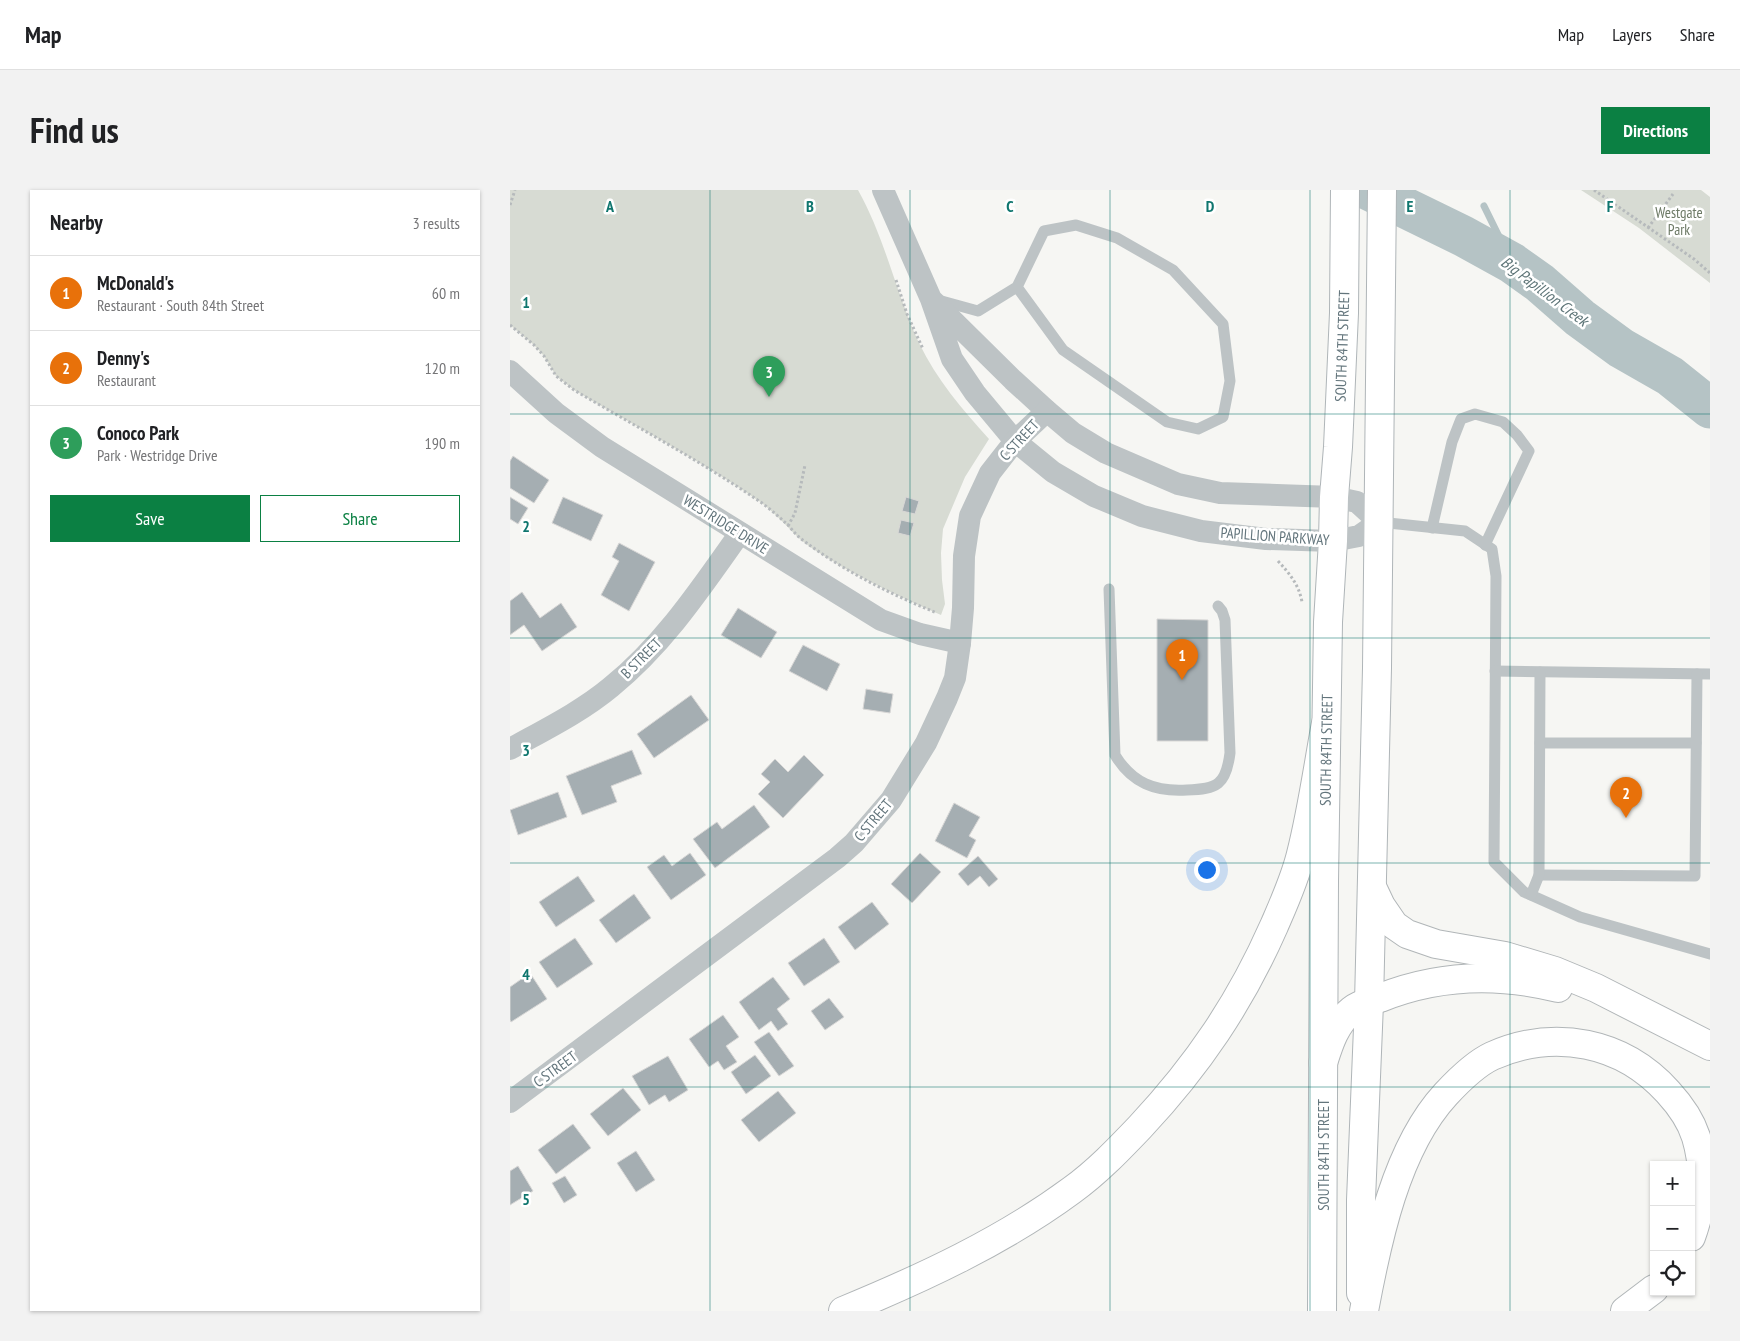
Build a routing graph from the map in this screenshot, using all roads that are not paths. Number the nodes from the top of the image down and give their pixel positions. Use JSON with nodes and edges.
{"nodes":[{"id":1,"x":883,"y":190,"type":"edge"},
{"id":2,"x":1345,"y":190,"type":"edge"},
{"id":3,"x":1382,"y":190,"type":"edge"},
{"id":4,"x":1017,"y":287,"type":"junction"},
{"id":5,"x":932,"y":299,"type":"junction"},
{"id":6,"x":515,"y":385,"type":"edge"},
{"id":7,"x":1047,"y":411,"type":"junction"},
{"id":8,"x":1015,"y":441,"type":"junction"},
{"id":9,"x":1334,"y":497,"type":"junction"},
{"id":10,"x":1378,"y":522,"type":"junction"},
{"id":11,"x":1432,"y":528,"type":"junction"},
{"id":12,"x":740,"y":532,"type":"junction"},
{"id":13,"x":1333,"y":541,"type":"junction"},
{"id":14,"x":1485,"y":545,"type":"junction"},
{"id":15,"x":1109,"y":590,"type":"dead end"},
{"id":16,"x":1218,"y":606,"type":"dead end"},
{"id":17,"x":960,"y":643,"type":"junction"},
{"id":18,"x":1495,"y":671,"type":"junction"},
{"id":19,"x":1540,"y":672,"type":"junction"},
{"id":20,"x":1697,"y":674,"type":"junction"},
{"id":21,"x":1710,"y":674,"type":"edge"},
{"id":22,"x":1326,"y":723,"type":"junction"},
{"id":23,"x":1540,"y":743,"type":"junction"},
{"id":24,"x":1696,"y":743,"type":"junction"},
{"id":25,"x":510,"y":749,"type":"edge"},
{"id":26,"x":1539,"y":875,"type":"junction"},
{"id":27,"x":1372,"y":887,"type":"junction"},
{"id":28,"x":1532,"y":895,"type":"junction"},
{"id":29,"x":1710,"y":954,"type":"edge"},
{"id":30,"x":1369,"y":1002,"type":"junction"},
{"id":31,"x":1639,"y":1010,"type":"junction"},
{"id":32,"x":1710,"y":1046,"type":"edge"},
{"id":33,"x":1323,"y":1063,"type":"junction"},
{"id":34,"x":510,"y":1102,"type":"edge"},
{"id":35,"x":1695,"y":1222,"type":"edge"},
{"id":36,"x":1650,"y":1292,"type":"edge"},
{"id":37,"x":844,"y":1311,"type":"edge"},
{"id":38,"x":1322,"y":1311,"type":"edge"},
{"id":39,"x":1363,"y":1311,"type":"edge"},
{"id":40,"x":1625,"y":1311,"type":"edge"}],
"edges":[{"from":1,"to":5,"type":"street","name":"PAPILLION PARKWAY"},
{"from":2,"to":9,"type":"main road","name":"SOUTH 84TH STREET"},
{"from":3,"to":10,"type":"main road"},
{"from":4,"to":4,"type":"lane"},
{"from":4,"to":5,"type":"lane"},
{"from":5,"to":7,"type":"street","name":"PAPILLION PARKWAY"},
{"from":5,"to":8,"type":"street","name":"PAPILLION PARKWAY"},
{"from":6,"to":12,"type":"street","name":"WESTRIDGE DRIVE"},
{"from":7,"to":8,"type":"street","name":"C STREET"},
{"from":7,"to":9,"type":"street","name":"PAPILLION PARKWAY"},
{"from":8,"to":13,"type":"street","name":"PAPILLION PARKWAY"},
{"from":8,"to":17,"type":"street","name":"C STREET"},
{"from":9,"to":10,"type":"street","name":"PAPILLION PARKWAY"},
{"from":9,"to":13,"type":"main road","name":"SOUTH 84TH STREET"},
{"from":10,"to":11,"type":"lane"},
{"from":10,"to":13,"type":"street","name":"PAPILLION PARKWAY"},
{"from":10,"to":27,"type":"main road"},
{"from":11,"to":14,"type":"lane"},
{"from":11,"to":14,"type":"lane"},
{"from":12,"to":17,"type":"street","name":"WESTRIDGE DRIVE"},
{"from":12,"to":25,"type":"street","name":"B STREET"},
{"from":13,"to":22,"type":"main road","name":"SOUTH 84TH STREET"},
{"from":14,"to":18,"type":"lane"},
{"from":15,"to":16,"type":"lane"},
{"from":17,"to":34,"type":"street","name":"C STREET"},
{"from":18,"to":19,"type":"lane"},
{"from":18,"to":28,"type":"lane"},
{"from":19,"to":20,"type":"lane"},
{"from":19,"to":23,"type":"lane"},
{"from":20,"to":21,"type":"lane"},
{"from":20,"to":24,"type":"lane"},
{"from":22,"to":33,"type":"main road","name":"SOUTH 84TH STREET"},
{"from":22,"to":37,"type":"main road"},
{"from":23,"to":24,"type":"lane"},
{"from":23,"to":26,"type":"lane"},
{"from":24,"to":26,"type":"lane"},
{"from":26,"to":28,"type":"lane"},
{"from":27,"to":30,"type":"main road"},
{"from":27,"to":31,"type":"main road"},
{"from":28,"to":29,"type":"lane"},
{"from":30,"to":31,"type":"main road"},
{"from":30,"to":33,"type":"main road"},
{"from":30,"to":39,"type":"main road"},
{"from":31,"to":32,"type":"main road"},
{"from":33,"to":38,"type":"main road","name":"SOUTH 84TH STREET"},
{"from":35,"to":39,"type":"main road"},
{"from":36,"to":40,"type":"main road"}]}
